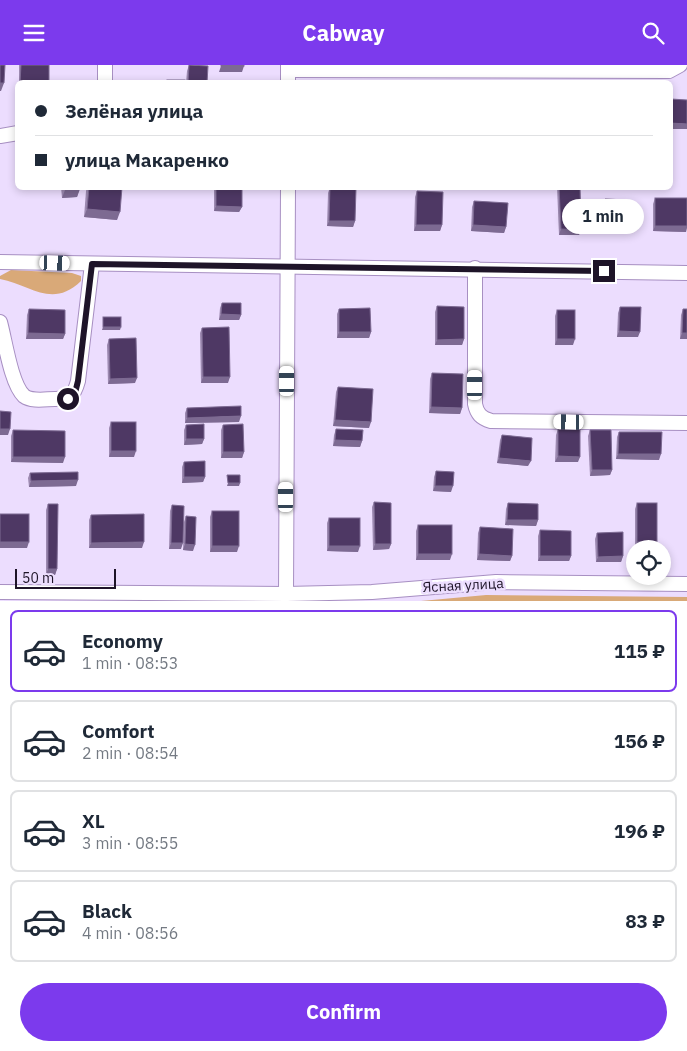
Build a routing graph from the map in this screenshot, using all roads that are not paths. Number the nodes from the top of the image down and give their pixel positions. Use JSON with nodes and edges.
{"nodes":[{"id":1,"x":105,"y":65,"type":"edge"},
{"id":2,"x":680,"y":65,"type":"edge"},
{"id":3,"x":478,"y":68,"type":"edge"},
{"id":4,"x":288,"y":73,"type":"edge"},
{"id":5,"x":105,"y":80,"type":"edge"},
{"id":6,"x":15,"y":133,"type":"edge"},
{"id":7,"x":0,"y":135,"type":"edge"},
{"id":8,"x":288,"y":190,"type":"edge"},
{"id":9,"x":0,"y":261,"type":"edge"},
{"id":10,"x":92,"y":264,"type":"junction"},
{"id":11,"x":287,"y":265,"type":"junction"},
{"id":12,"x":475,"y":268,"type":"junction"},
{"id":13,"x":687,"y":273,"type":"edge"},
{"id":14,"x":0,"y":322,"type":"edge"},
{"id":15,"x":687,"y":423,"type":"edge"},
{"id":16,"x":687,"y":584,"type":"edge"},
{"id":17,"x":0,"y":592,"type":"edge"},
{"id":18,"x":286,"y":594,"type":"junction"}],
"edges":[{"from":1,"to":5,"type":"street"},
{"from":2,"to":3,"type":"street"},
{"from":3,"to":4,"type":"street"},
{"from":6,"to":7,"type":"street"},
{"from":8,"to":11,"type":"street"},
{"from":9,"to":10,"type":"street"},
{"from":10,"to":11,"type":"street"},
{"from":10,"to":14,"type":"street"},
{"from":11,"to":12,"type":"street"},
{"from":11,"to":18,"type":"street"},
{"from":12,"to":13,"type":"street"},
{"from":12,"to":15,"type":"street"},
{"from":16,"to":18,"type":"street","name":"Ясная улица"},
{"from":17,"to":18,"type":"street","name":"Ясная улица"}]}
